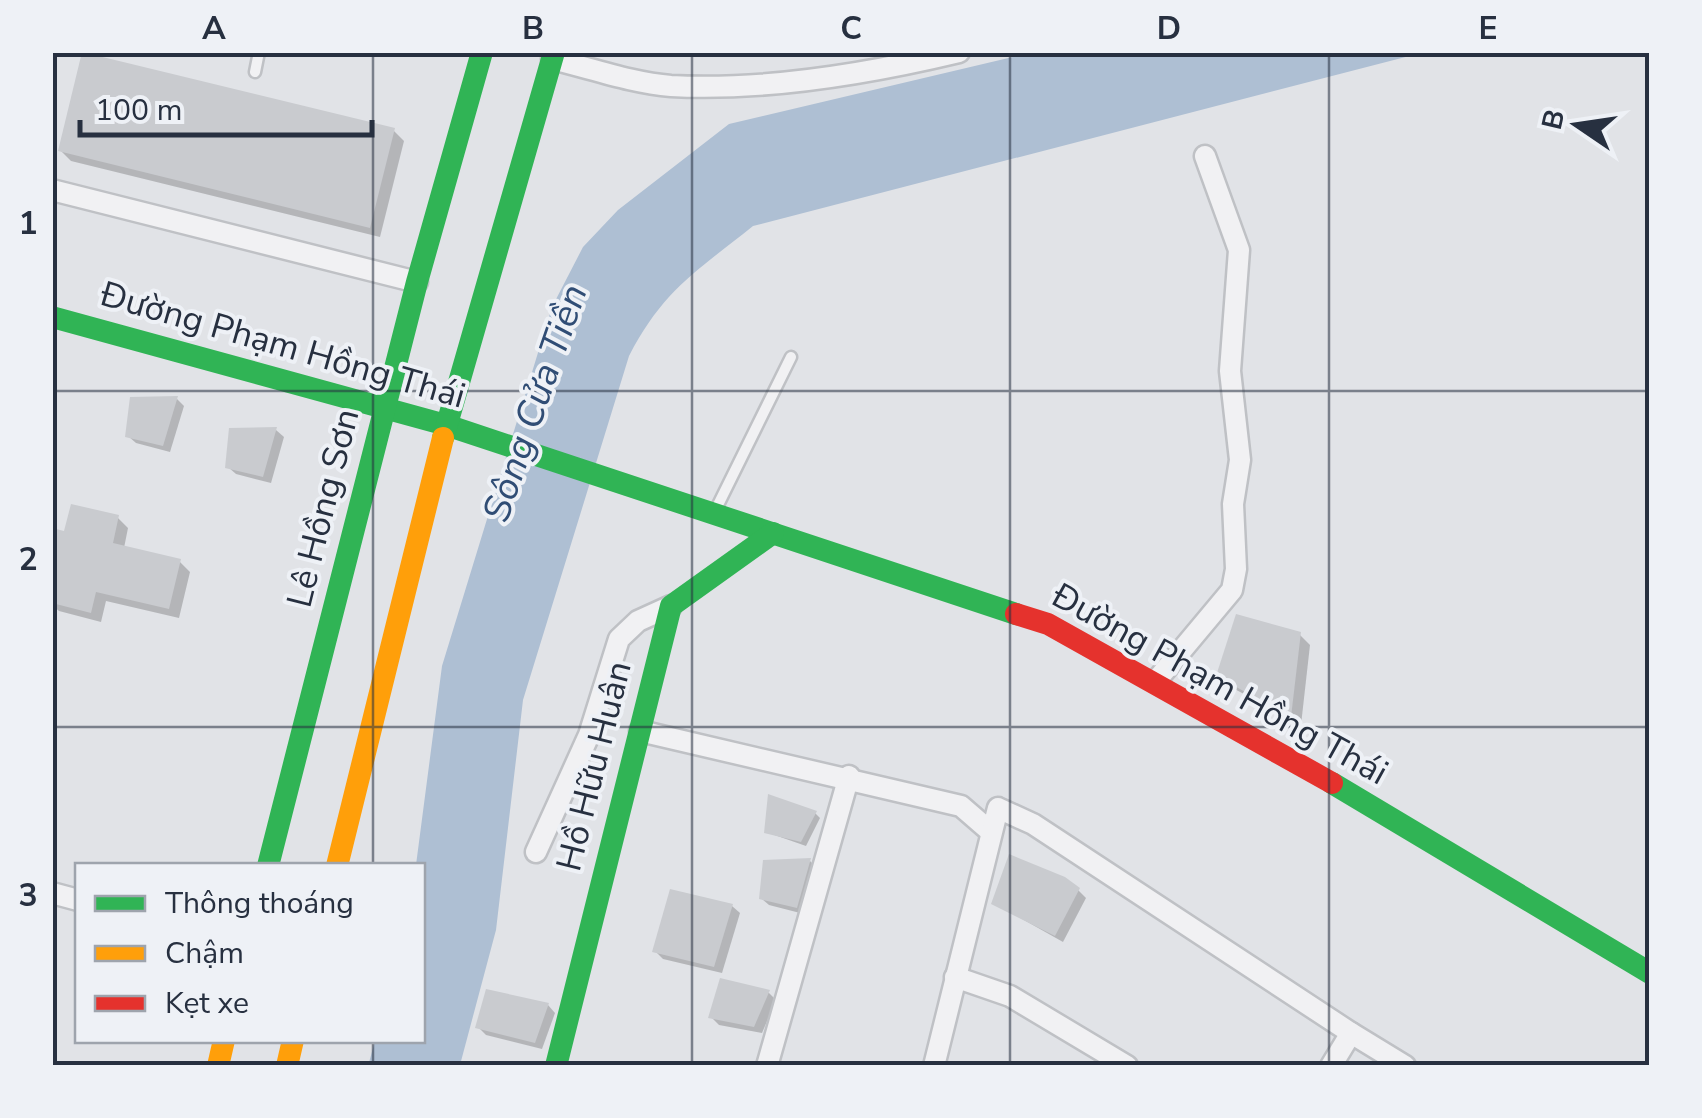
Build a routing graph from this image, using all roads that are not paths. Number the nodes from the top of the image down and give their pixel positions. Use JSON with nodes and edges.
{"nodes":[{"id":1,"x":259,"y":52,"type":"edge"},
{"id":2,"x":482,"y":52,"type":"edge"},
{"id":3,"x":959,"y":52,"type":"edge"},
{"id":4,"x":552,"y":56,"type":"edge"},
{"id":5,"x":255,"y":72,"type":"dead end"},
{"id":6,"x":1204,"y":156,"type":"dead end"},
{"id":7,"x":52,"y":190,"type":"edge"},
{"id":8,"x":416,"y":282,"type":"junction"},
{"id":9,"x":52,"y":317,"type":"edge"},
{"id":10,"x":791,"y":358,"type":"dead end"},
{"id":11,"x":385,"y":409,"type":"junction"},
{"id":12,"x":446,"y":425,"type":"junction"},
{"id":13,"x":714,"y":514,"type":"junction"},
{"id":14,"x":772,"y":533,"type":"junction"},
{"id":15,"x":671,"y":606,"type":"junction"},
{"id":16,"x":1156,"y":682,"type":"junction"},
{"id":17,"x":640,"y":731,"type":"junction"},
{"id":18,"x":849,"y":776,"type":"junction"},
{"id":19,"x":992,"y":832,"type":"junction"},
{"id":20,"x":536,"y":852,"type":"dead end"},
{"id":21,"x":269,"y":863,"type":"edge"},
{"id":22,"x":338,"y":863,"type":"edge"},
{"id":23,"x":1650,"y":973,"type":"edge"},
{"id":24,"x":955,"y":978,"type":"junction"},
{"id":25,"x":1351,"y":1033,"type":"junction"},
{"id":26,"x":556,"y":1066,"type":"edge"},
{"id":27,"x":767,"y":1066,"type":"edge"},
{"id":28,"x":934,"y":1066,"type":"edge"},
{"id":29,"x":1127,"y":1066,"type":"edge"},
{"id":30,"x":1331,"y":1066,"type":"edge"},
{"id":31,"x":1405,"y":1066,"type":"edge"}],
"edges":[{"from":1,"to":5,"type":"lane"},
{"from":2,"to":8,"type":"street","name":"Lê Hồng Sơn"},
{"from":3,"to":4,"type":"street"},
{"from":4,"to":12,"type":"street"},
{"from":6,"to":16,"type":"street"},
{"from":7,"to":8,"type":"street"},
{"from":8,"to":11,"type":"street","name":"Lê Hồng Sơn"},
{"from":9,"to":11,"type":"street","name":"Đường Phạm Hồng Thái"},
{"from":10,"to":13,"type":"lane"},
{"from":11,"to":12,"type":"street","name":"Đường Phạm Hồng Thái"},
{"from":11,"to":21,"type":"street","name":"Lê Hồng Sơn"},
{"from":12,"to":13,"type":"street","name":"Đường Phạm Hồng Thái"},
{"from":12,"to":22,"type":"street"},
{"from":13,"to":14,"type":"street","name":"Đường Phạm Hồng Thái"},
{"from":14,"to":15,"type":"street"},
{"from":14,"to":16,"type":"street","name":"Đường Phạm Hồng Thái"},
{"from":15,"to":17,"type":"street","name":"Hồ Hữu Huân"},
{"from":15,"to":20,"type":"street"},
{"from":16,"to":23,"type":"street","name":"Đường Phạm Hồng Thái"},
{"from":17,"to":18,"type":"street"},
{"from":17,"to":26,"type":"street","name":"Hồ Hữu Huân"},
{"from":18,"to":19,"type":"street"},
{"from":18,"to":27,"type":"street"},
{"from":19,"to":24,"type":"street"},
{"from":19,"to":25,"type":"street"},
{"from":24,"to":28,"type":"street"},
{"from":24,"to":29,"type":"street"},
{"from":25,"to":30,"type":"street"},
{"from":25,"to":31,"type":"street"}]}
